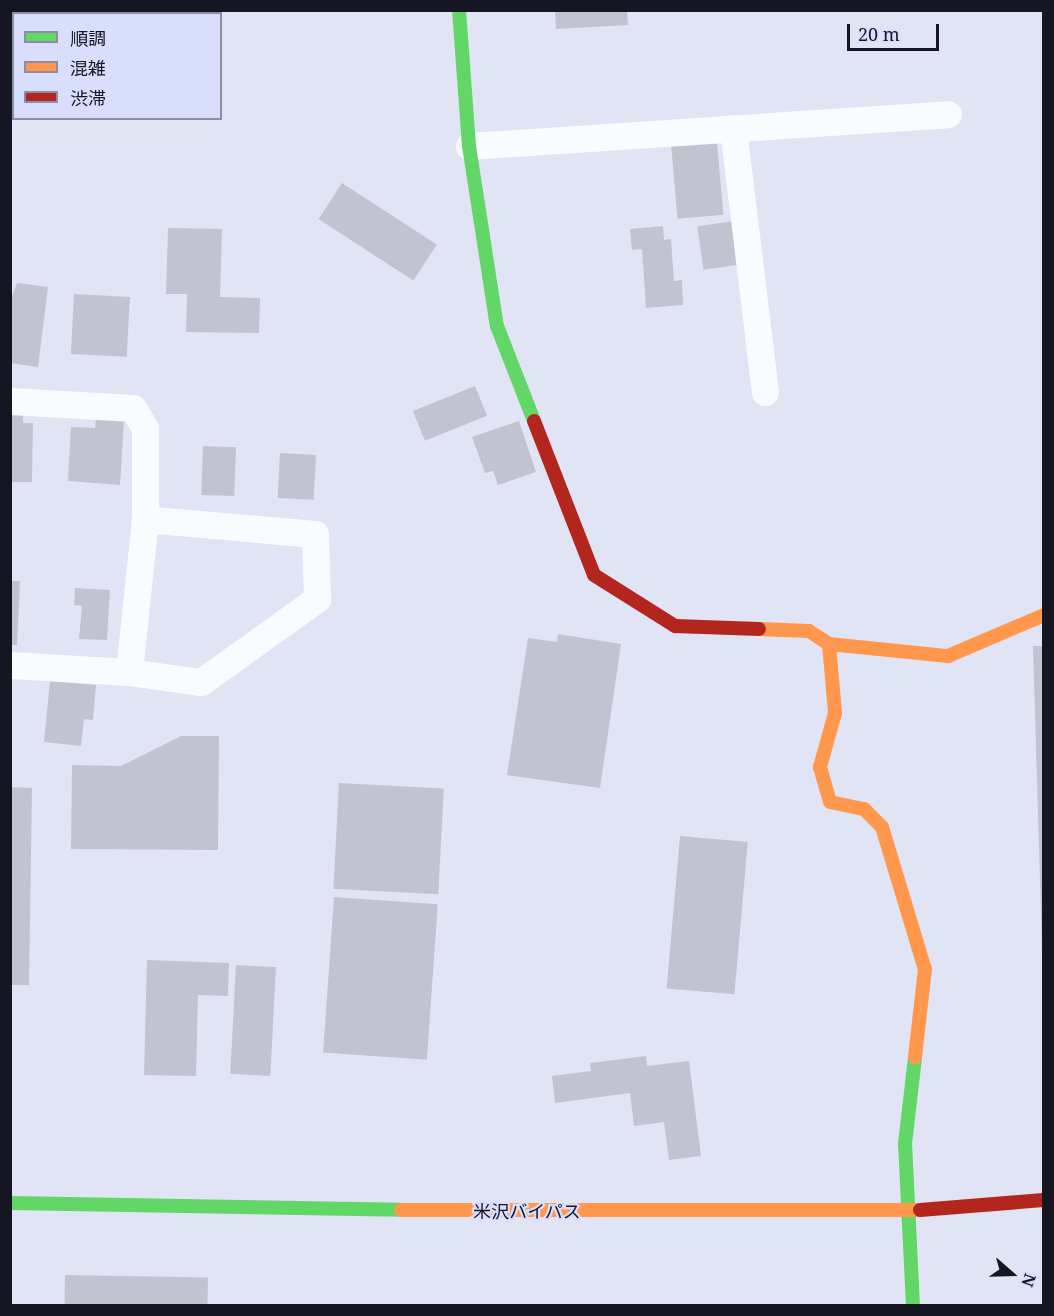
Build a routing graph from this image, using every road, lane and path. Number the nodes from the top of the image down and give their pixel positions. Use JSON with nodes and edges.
{"nodes":[{"id":1,"x":459,"y":10,"type":"edge"},
{"id":2,"x":948,"y":114,"type":"dead end"},
{"id":3,"x":733,"y":128,"type":"junction"},
{"id":4,"x":469,"y":146,"type":"junction"},
{"id":5,"x":765,"y":392,"type":"dead end"},
{"id":6,"x":10,"y":401,"type":"edge"},
{"id":7,"x":145,"y":519,"type":"junction"},
{"id":8,"x":1044,"y":615,"type":"edge"},
{"id":9,"x":829,"y":644,"type":"junction"},
{"id":10,"x":10,"y":665,"type":"edge"},
{"id":11,"x":129,"y":672,"type":"junction"},
{"id":12,"x":1044,"y":1200,"type":"edge"},
{"id":13,"x":10,"y":1203,"type":"edge"},
{"id":14,"x":910,"y":1210,"type":"junction"},
{"id":15,"x":913,"y":1305,"type":"edge"}],
"edges":[{"from":1,"to":4,"type":"main road"},
{"from":2,"to":3,"type":"street"},
{"from":3,"to":4,"type":"street"},
{"from":3,"to":5,"type":"street"},
{"from":4,"to":9,"type":"main road"},
{"from":6,"to":7,"type":"street"},
{"from":7,"to":11,"type":"street"},
{"from":7,"to":11,"type":"street"},
{"from":8,"to":9,"type":"main road"},
{"from":9,"to":14,"type":"main road"},
{"from":10,"to":11,"type":"street"},
{"from":12,"to":14,"type":"main road","name":"米沢バイパス"},
{"from":13,"to":14,"type":"main road","name":"米沢バイパス"},
{"from":14,"to":15,"type":"main road"}]}
